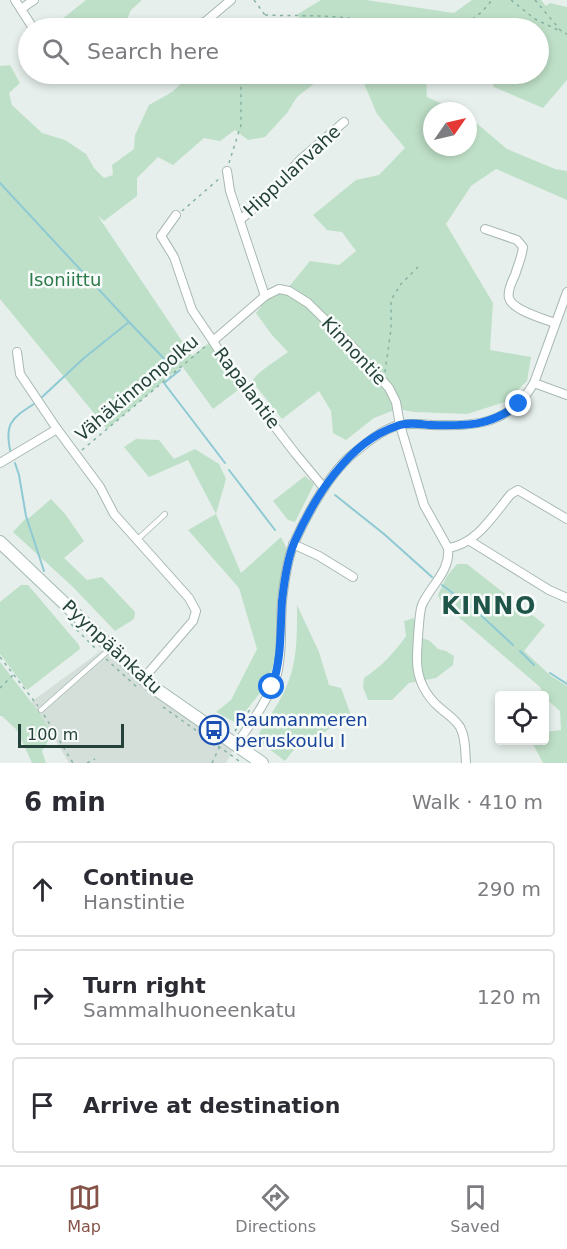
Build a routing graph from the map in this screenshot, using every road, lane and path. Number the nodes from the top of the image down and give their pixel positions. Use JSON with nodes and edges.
{"nodes":[{"id":1,"x":15,"y":0,"type":"edge"},
{"id":2,"x":34,"y":0,"type":"edge"},
{"id":3,"x":231,"y":0,"type":"edge"},
{"id":4,"x":254,"y":0,"type":"edge"},
{"id":5,"x":492,"y":0,"type":"edge"},
{"id":6,"x":511,"y":0,"type":"edge"},
{"id":7,"x":536,"y":0,"type":"edge"},
{"id":8,"x":21,"y":9,"type":"junction"},
{"id":9,"x":265,"y":15,"type":"joint"},
{"id":10,"x":27,"y":18,"type":"edge"},
{"id":11,"x":210,"y":18,"type":"edge"},
{"id":12,"x":347,"y":18,"type":"edge"},
{"id":13,"x":475,"y":18,"type":"edge"},
{"id":14,"x":534,"y":18,"type":"edge"},
{"id":15,"x":549,"y":26,"type":"edge"},
{"id":16,"x":562,"y":32,"type":"junction"},
{"id":17,"x":567,"y":34,"type":"edge"},
{"id":18,"x":242,"y":84,"type":"edge"},
{"id":19,"x":344,"y":122,"type":"dead end"},
{"id":20,"x":227,"y":171,"type":"junction"},
{"id":21,"x":176,"y":215,"type":"joint"},
{"id":22,"x":240,"y":220,"type":"junction"},
{"id":23,"x":484,"y":229,"type":"dead end"},
{"id":24,"x":421,"y":264,"type":"dead end"},
{"id":25,"x":567,"y":292,"type":"edge"},
{"id":26,"x":265,"y":296,"type":"junction"},
{"id":27,"x":555,"y":323,"type":"junction"},
{"id":28,"x":213,"y":341,"type":"junction"},
{"id":29,"x":17,"y":352,"type":"dead end"},
{"id":30,"x":382,"y":380,"type":"junction"},
{"id":31,"x":534,"y":383,"type":"junction"},
{"id":32,"x":567,"y":395,"type":"edge"},
{"id":33,"x":400,"y":425,"type":"junction"},
{"id":34,"x":57,"y":429,"type":"junction"},
{"id":35,"x":76,"y":454,"type":"junction"},
{"id":36,"x":0,"y":463,"type":"edge"},
{"id":37,"x":324,"y":488,"type":"junction"},
{"id":38,"x":165,"y":514,"type":"dead end"},
{"id":39,"x":567,"y":519,"type":"edge"},
{"id":40,"x":137,"y":540,"type":"junction"},
{"id":41,"x":470,"y":541,"type":"junction"},
{"id":42,"x":0,"y":542,"type":"edge"},
{"id":43,"x":293,"y":544,"type":"junction"},
{"id":44,"x":448,"y":548,"type":"junction"},
{"id":45,"x":353,"y":577,"type":"dead end"},
{"id":46,"x":567,"y":598,"type":"edge"},
{"id":47,"x":110,"y":649,"type":"junction"},
{"id":48,"x":0,"y":657,"type":"edge"},
{"id":49,"x":271,"y":665,"type":"dead end"},
{"id":50,"x":14,"y":674,"type":"junction"},
{"id":51,"x":143,"y":679,"type":"junction"},
{"id":52,"x":263,"y":686,"type":"dead end"},
{"id":53,"x":0,"y":688,"type":"edge"},
{"id":54,"x":253,"y":705,"type":"dead end"},
{"id":55,"x":41,"y":710,"type":"junction"},
{"id":56,"x":228,"y":744,"type":"junction"},
{"id":57,"x":95,"y":759,"type":"dead end"},
{"id":58,"x":73,"y":763,"type":"edge"},
{"id":59,"x":87,"y":763,"type":"edge"},
{"id":60,"x":212,"y":763,"type":"edge"},
{"id":61,"x":262,"y":763,"type":"edge"},
{"id":62,"x":466,"y":763,"type":"edge"}],
"edges":[{"from":1,"to":8,"type":"street"},
{"from":2,"to":8,"type":"street"},
{"from":3,"to":11,"type":"street"},
{"from":4,"to":9,"type":"path"},
{"from":5,"to":13,"type":"path"},
{"from":6,"to":14,"type":"path"},
{"from":7,"to":16,"type":"path"},
{"from":8,"to":10,"type":"street"},
{"from":9,"to":12,"type":"path"},
{"from":15,"to":16,"type":"path"},
{"from":16,"to":17,"type":"path"},
{"from":18,"to":20,"type":"path"},
{"from":19,"to":22,"type":"street","name":"Hippulanvahe"},
{"from":20,"to":21,"type":"path"},
{"from":20,"to":22,"type":"street"},
{"from":21,"to":28,"type":"street"},
{"from":22,"to":26,"type":"street"},
{"from":23,"to":27,"type":"street"},
{"from":24,"to":30,"type":"path"},
{"from":25,"to":27,"type":"street"},
{"from":26,"to":28,"type":"street","name":"Rapalantie"},
{"from":26,"to":30,"type":"street","name":"Kinnontie"},
{"from":27,"to":31,"type":"street"},
{"from":28,"to":35,"type":"path","name":"Vähäkinnonpolku"},
{"from":28,"to":37,"type":"street","name":"Rapalantie"},
{"from":29,"to":34,"type":"street"},
{"from":30,"to":33,"type":"street","name":"Kinnontie"},
{"from":31,"to":32,"type":"street"},
{"from":31,"to":33,"type":"street"},
{"from":33,"to":37,"type":"street"},
{"from":33,"to":44,"type":"street","name":"Kinnontie"},
{"from":34,"to":35,"type":"street"},
{"from":34,"to":36,"type":"street"},
{"from":35,"to":40,"type":"street"},
{"from":37,"to":43,"type":"street"},
{"from":38,"to":40,"type":"lane"},
{"from":39,"to":41,"type":"street"},
{"from":40,"to":51,"type":"street"},
{"from":41,"to":44,"type":"street"},
{"from":41,"to":46,"type":"street"},
{"from":42,"to":47,"type":"main road","name":"Pyynpäänkatu"},
{"from":43,"to":45,"type":"street"},
{"from":43,"to":56,"type":"street"},
{"from":44,"to":62,"type":"street"},
{"from":47,"to":51,"type":"main road","name":"Pyynpäänkatu"},
{"from":47,"to":55,"type":"lane"},
{"from":48,"to":50,"type":"path"},
{"from":49,"to":52,"type":"path"},
{"from":50,"to":53,"type":"path"},
{"from":50,"to":55,"type":"path"},
{"from":51,"to":56,"type":"main road","name":"Pyynpäänkatu"},
{"from":54,"to":56,"type":"path"},
{"from":55,"to":58,"type":"path"},
{"from":56,"to":60,"type":"path"},
{"from":56,"to":61,"type":"main road","name":"Pyynpäänkatu"},
{"from":57,"to":59,"type":"path"}]}
